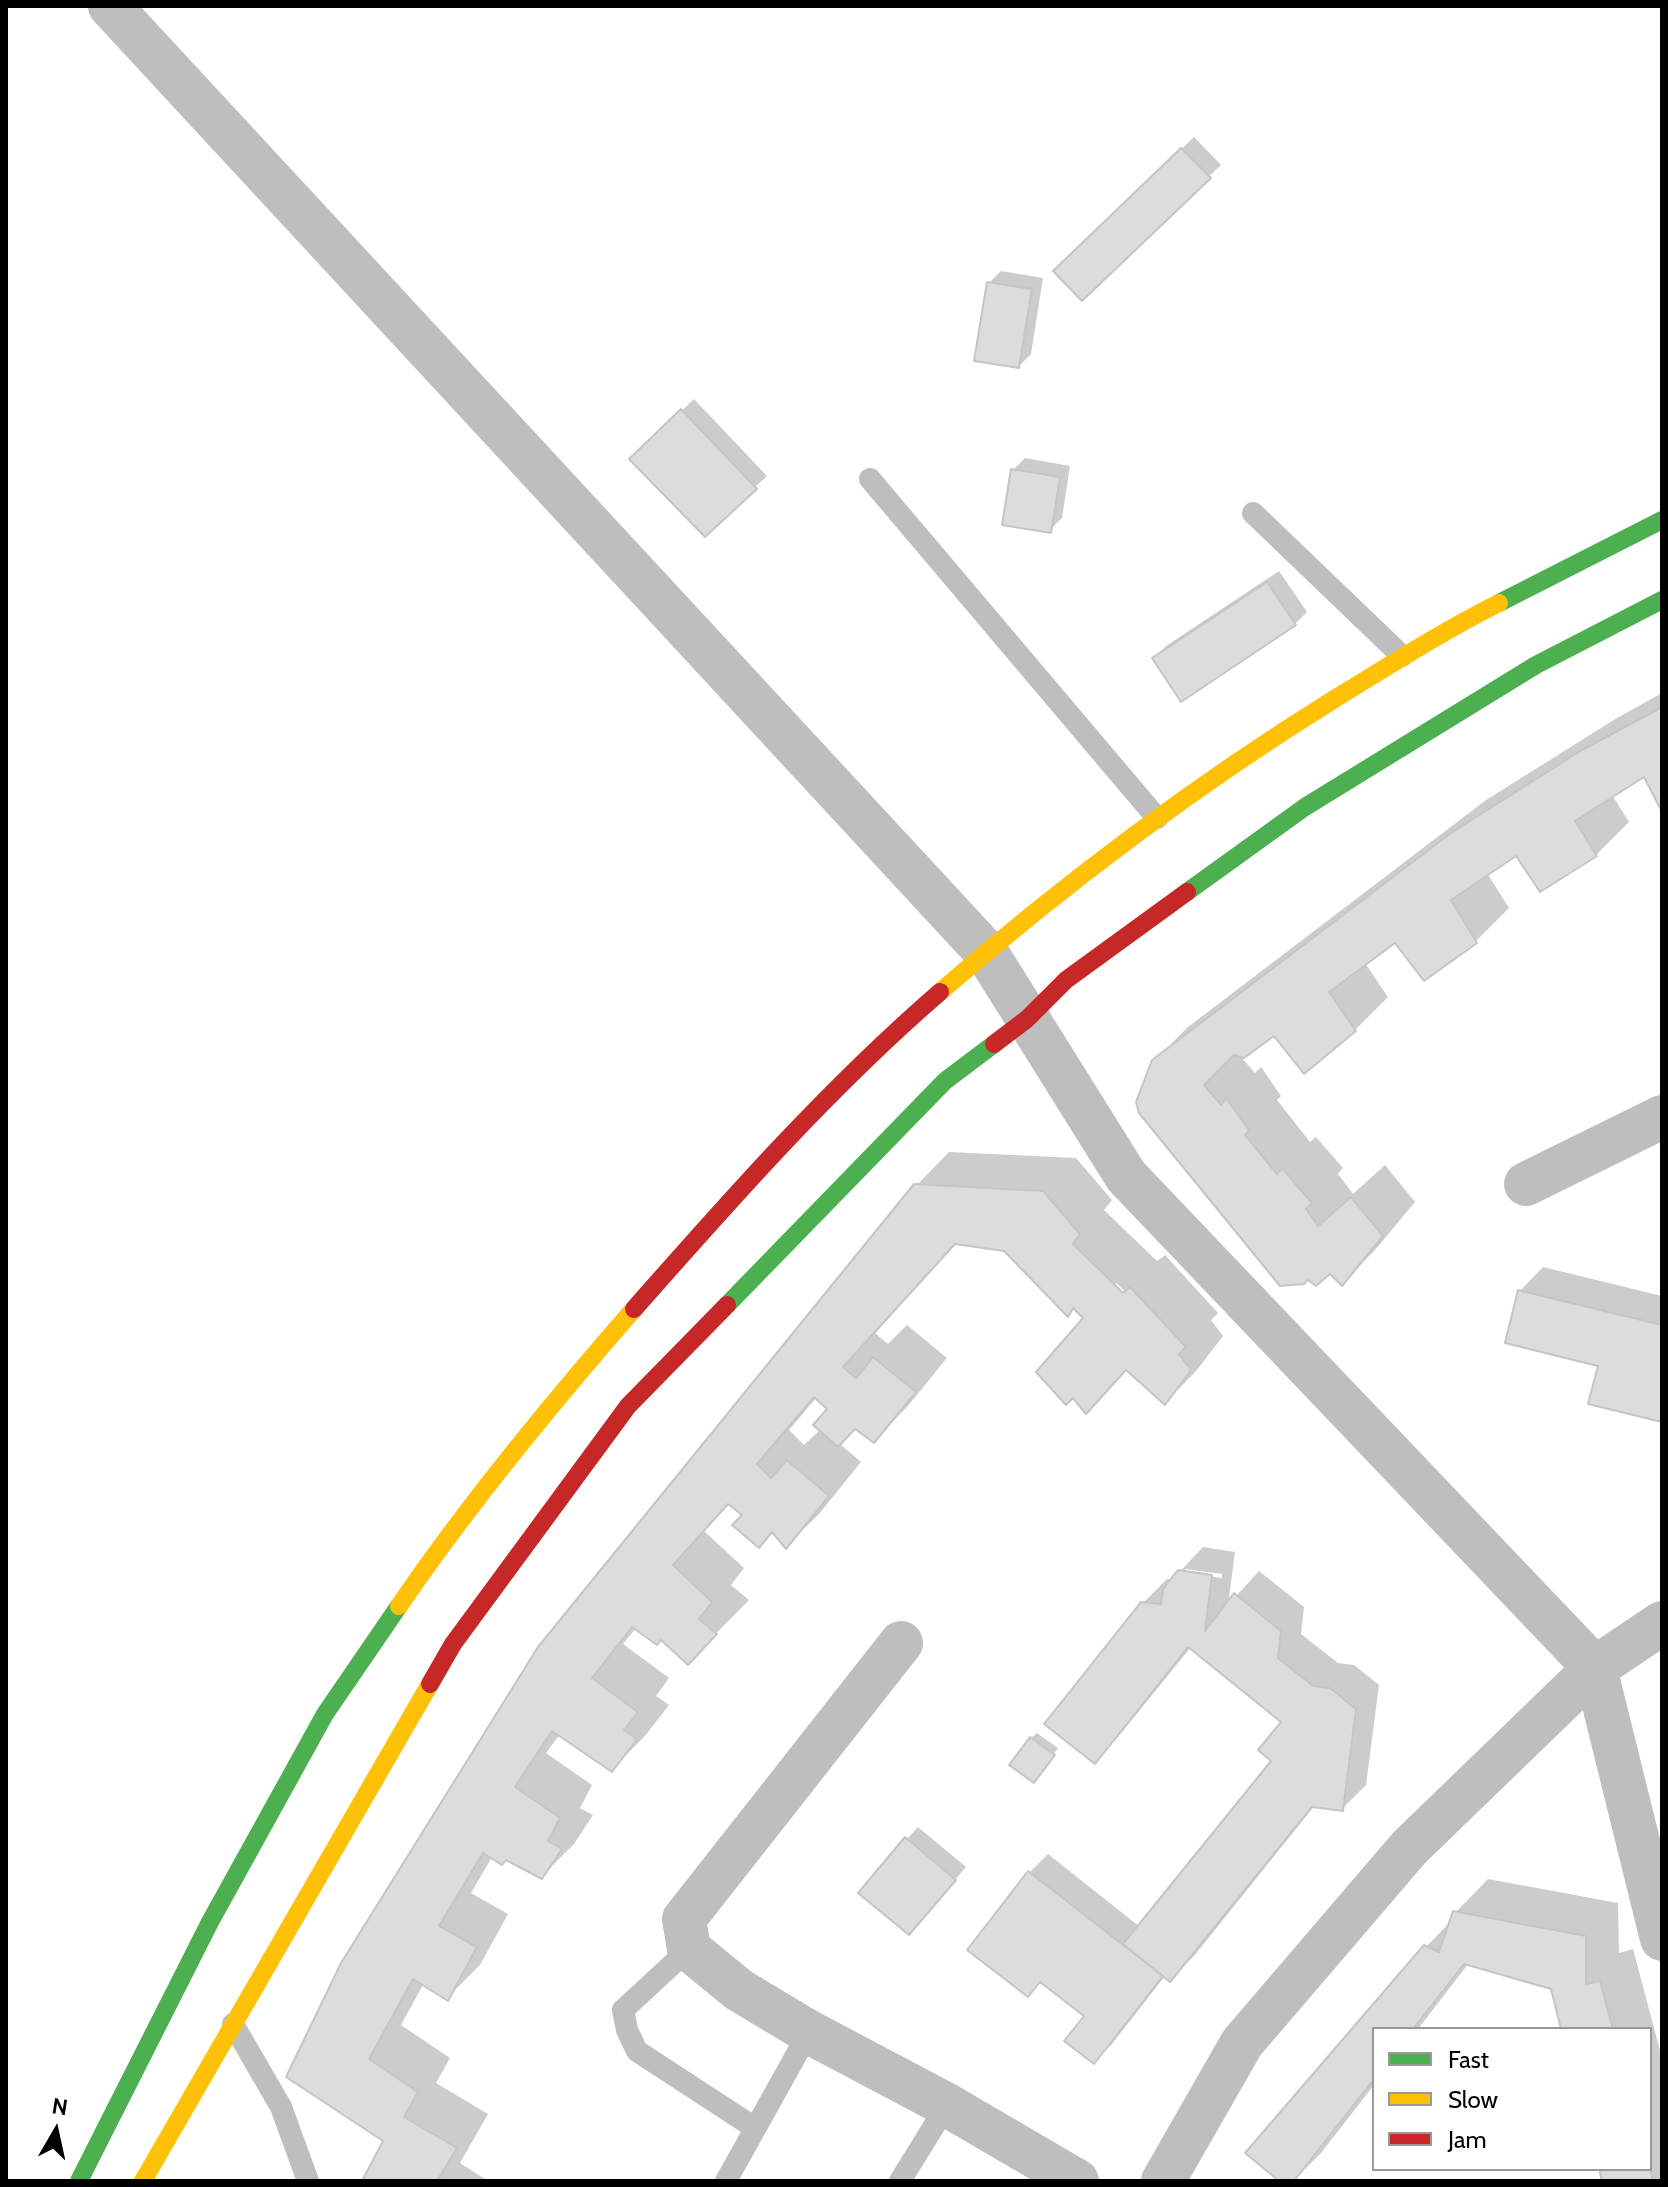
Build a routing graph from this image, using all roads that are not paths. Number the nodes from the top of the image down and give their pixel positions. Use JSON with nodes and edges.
{"nodes":[{"id":1,"x":110,"y":6,"type":"edge"},
{"id":2,"x":870,"y":479,"type":"dead end"},
{"id":3,"x":1253,"y":513,"type":"dead end"},
{"id":4,"x":1662,"y":520,"type":"edge"},
{"id":5,"x":1662,"y":600,"type":"edge"},
{"id":6,"x":1402,"y":656,"type":"junction"},
{"id":7,"x":1157,"y":818,"type":"junction"},
{"id":8,"x":986,"y":952,"type":"junction"},
{"id":9,"x":1027,"y":1019,"type":"junction"},
{"id":10,"x":1662,"y":1117,"type":"edge"},
{"id":11,"x":1526,"y":1184,"type":"dead end"},
{"id":12,"x":1662,"y":1623,"type":"edge"},
{"id":13,"x":901,"y":1643,"type":"dead end"},
{"id":14,"x":1595,"y":1668,"type":"junction"},
{"id":15,"x":1662,"y":1939,"type":"edge"},
{"id":16,"x":689,"y":1949,"type":"junction"},
{"id":17,"x":233,"y":2024,"type":"junction"},
{"id":18,"x":809,"y":2032,"type":"junction"},
{"id":19,"x":947,"y":2105,"type":"junction"},
{"id":20,"x":755,"y":2128,"type":"junction"},
{"id":21,"x":79,"y":2181,"type":"edge"},
{"id":22,"x":143,"y":2181,"type":"edge"},
{"id":23,"x":308,"y":2181,"type":"edge"},
{"id":24,"x":726,"y":2181,"type":"edge"},
{"id":25,"x":900,"y":2181,"type":"edge"},
{"id":26,"x":1077,"y":2181,"type":"edge"},
{"id":27,"x":1163,"y":2181,"type":"edge"}],
"edges":[{"from":1,"to":8,"type":"street"},
{"from":2,"to":7,"type":"lane"},
{"from":3,"to":6,"type":"lane"},
{"from":4,"to":6,"type":"main road"},
{"from":5,"to":9,"type":"main road"},
{"from":6,"to":7,"type":"main road"},
{"from":7,"to":8,"type":"main road"},
{"from":8,"to":9,"type":"street"},
{"from":8,"to":21,"type":"main road"},
{"from":9,"to":14,"type":"street"},
{"from":9,"to":17,"type":"main road"},
{"from":10,"to":11,"type":"street"},
{"from":12,"to":14,"type":"street"},
{"from":13,"to":16,"type":"street"},
{"from":14,"to":15,"type":"street"},
{"from":14,"to":27,"type":"street"},
{"from":16,"to":18,"type":"street"},
{"from":16,"to":20,"type":"lane"},
{"from":17,"to":22,"type":"main road"},
{"from":17,"to":23,"type":"lane"},
{"from":18,"to":19,"type":"street"},
{"from":18,"to":20,"type":"lane"},
{"from":19,"to":25,"type":"lane"},
{"from":19,"to":26,"type":"street"},
{"from":20,"to":24,"type":"lane"}]}
